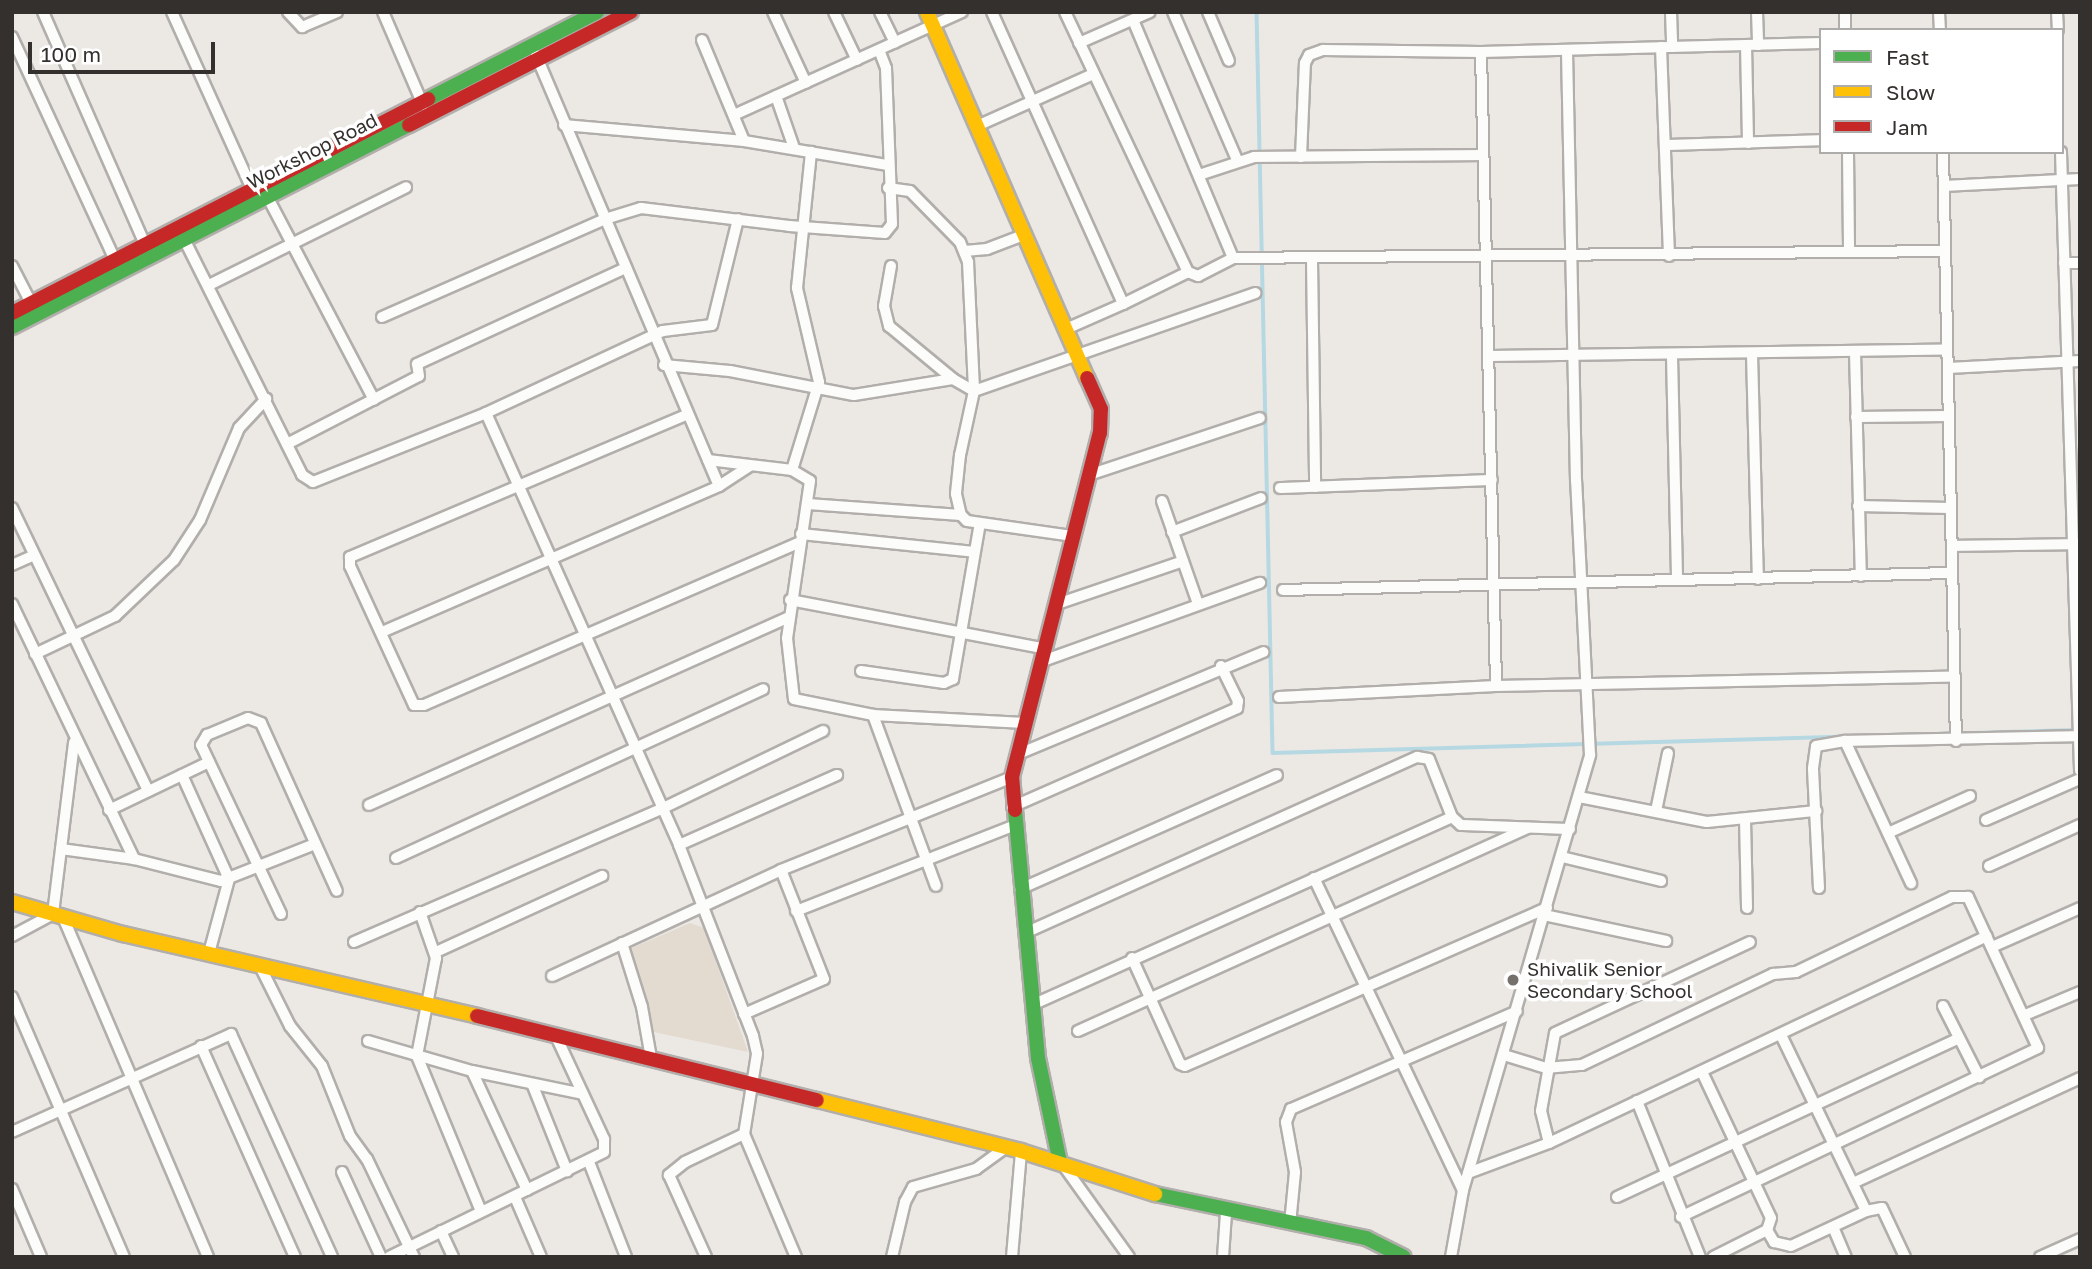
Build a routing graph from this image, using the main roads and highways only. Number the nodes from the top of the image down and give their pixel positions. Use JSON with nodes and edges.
{"nodes":[{"id":1,"x":597,"y":12,"type":"edge"},
{"id":2,"x":631,"y":12,"type":"edge"},
{"id":3,"x":929,"y":19,"type":"edge"},
{"id":4,"x":425,"y":108,"type":"junction"},
{"id":5,"x":12,"y":313,"type":"edge"},
{"id":6,"x":12,"y":327,"type":"edge"},
{"id":7,"x":12,"y":902,"type":"edge"},
{"id":8,"x":1060,"y":1162,"type":"junction"},
{"id":9,"x":1404,"y":1257,"type":"edge"}],
"edges":[{"from":1,"to":4,"type":"main road","name":"Workshop Road"},
{"from":2,"to":4,"type":"main road","name":"Workshop Road"},
{"from":3,"to":8,"type":"main road"},
{"from":4,"to":5,"type":"main road","name":"Workshop Road"},
{"from":4,"to":6,"type":"main road","name":"Workshop Road"},
{"from":7,"to":8,"type":"main road"},
{"from":8,"to":9,"type":"main road"}]}
